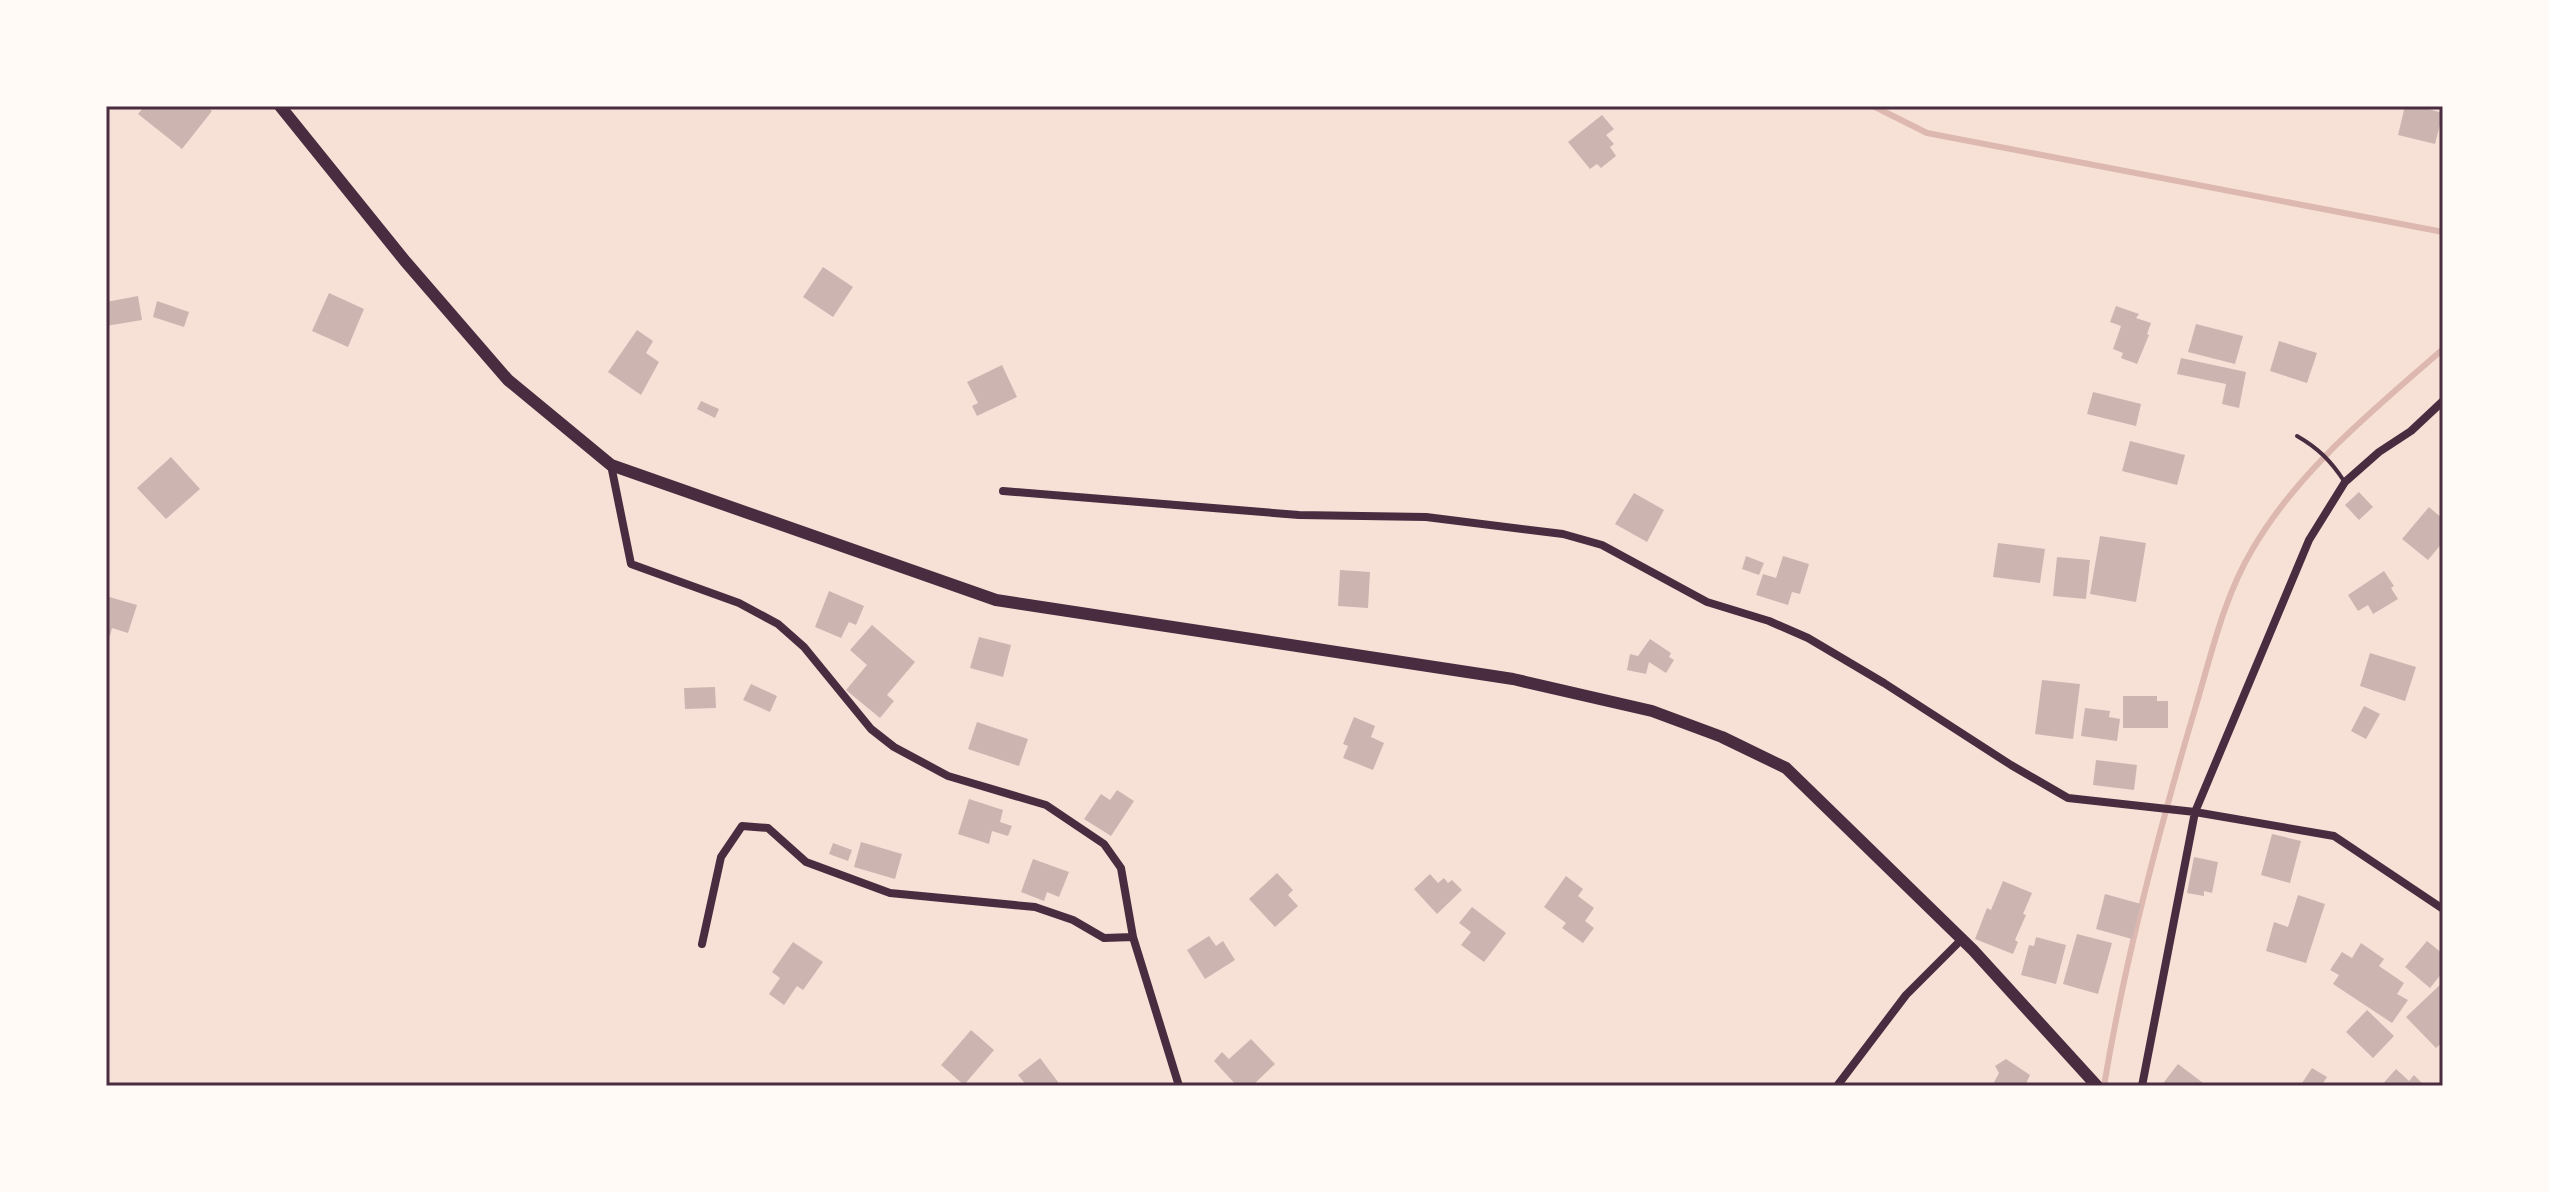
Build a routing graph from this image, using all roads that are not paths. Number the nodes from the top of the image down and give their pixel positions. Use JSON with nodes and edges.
{"nodes":[{"id":1,"x":280,"y":106,"type":"edge"},
{"id":2,"x":2443,"y":401,"type":"edge"},
{"id":3,"x":2297,"y":436,"type":"dead end"},
{"id":4,"x":611,"y":465,"type":"junction"},
{"id":5,"x":2345,"y":482,"type":"junction"},
{"id":6,"x":1003,"y":491,"type":"dead end"},
{"id":7,"x":2195,"y":812,"type":"junction"},
{"id":8,"x":2443,"y":909,"type":"edge"},
{"id":9,"x":1133,"y":937,"type":"junction"},
{"id":10,"x":1962,"y":939,"type":"junction"},
{"id":11,"x":702,"y":944,"type":"dead end"},
{"id":12,"x":2095,"y":1084,"type":"edge"},
{"id":13,"x":1179,"y":1086,"type":"edge"},
{"id":14,"x":1837,"y":1086,"type":"edge"},
{"id":15,"x":2142,"y":1086,"type":"edge"}],
"edges":[{"from":1,"to":4,"type":"main road"},
{"from":2,"to":5,"type":"street"},
{"from":3,"to":5,"type":"lane"},
{"from":4,"to":9,"type":"street"},
{"from":4,"to":10,"type":"main road"},
{"from":5,"to":7,"type":"street"},
{"from":6,"to":7,"type":"street"},
{"from":7,"to":8,"type":"street"},
{"from":7,"to":15,"type":"street"},
{"from":9,"to":11,"type":"street"},
{"from":9,"to":13,"type":"street"},
{"from":10,"to":12,"type":"main road"},
{"from":10,"to":14,"type":"street"}]}
